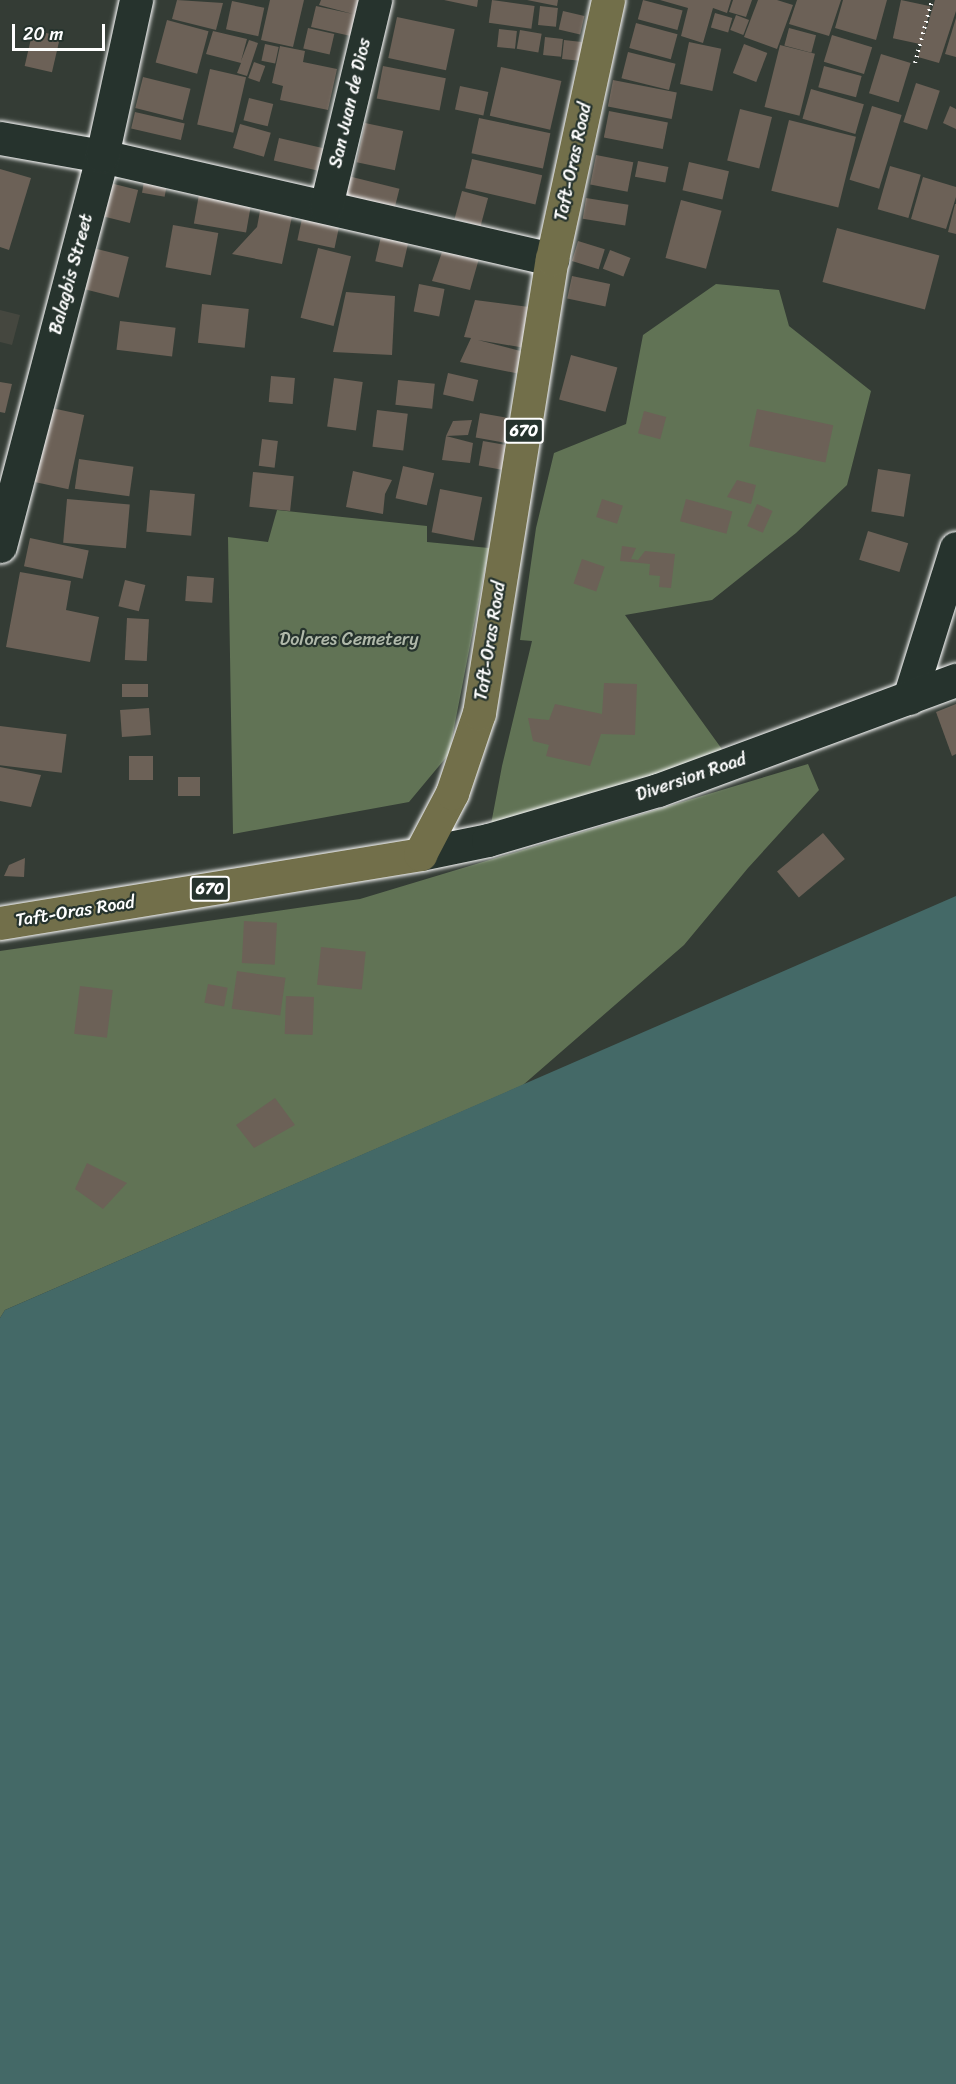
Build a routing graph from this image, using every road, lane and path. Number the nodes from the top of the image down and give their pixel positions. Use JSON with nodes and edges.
{"nodes":[{"id":1,"x":136,"y":0,"type":"edge"},
{"id":2,"x":375,"y":0,"type":"edge"},
{"id":3,"x":608,"y":0,"type":"edge"},
{"id":4,"x":932,"y":0,"type":"edge"},
{"id":5,"x":915,"y":63,"type":"dead end"},
{"id":6,"x":0,"y":138,"type":"edge"},
{"id":7,"x":102,"y":156,"type":"junction"},
{"id":8,"x":326,"y":206,"type":"junction"},
{"id":9,"x":552,"y":259,"type":"junction"},
{"id":10,"x":0,"y":546,"type":"edge"},
{"id":11,"x":956,"y":549,"type":"edge"},
{"id":12,"x":956,"y":680,"type":"edge"},
{"id":13,"x":909,"y":698,"type":"junction"},
{"id":14,"x":420,"y":854,"type":"junction"},
{"id":15,"x":0,"y":923,"type":"edge"}],
"edges":[{"from":1,"to":7,"type":"street","name":"Balagbis Street"},
{"from":2,"to":8,"type":"street","name":"San Juan de Dios"},
{"from":3,"to":9,"type":"main road","name":"Taft-Oras Road","number":"670"},
{"from":4,"to":5,"type":"path"},
{"from":6,"to":7,"type":"street"},
{"from":7,"to":8,"type":"street"},
{"from":7,"to":10,"type":"street","name":"Balagbis Street"},
{"from":8,"to":9,"type":"street"},
{"from":9,"to":14,"type":"main road","name":"Taft-Oras Road","number":"670"},
{"from":11,"to":13,"type":"street"},
{"from":12,"to":13,"type":"street","name":"Diversion Road"},
{"from":13,"to":14,"type":"street","name":"Diversion Road"},
{"from":14,"to":15,"type":"main road","name":"Taft-Oras Road","number":"670"}]}
